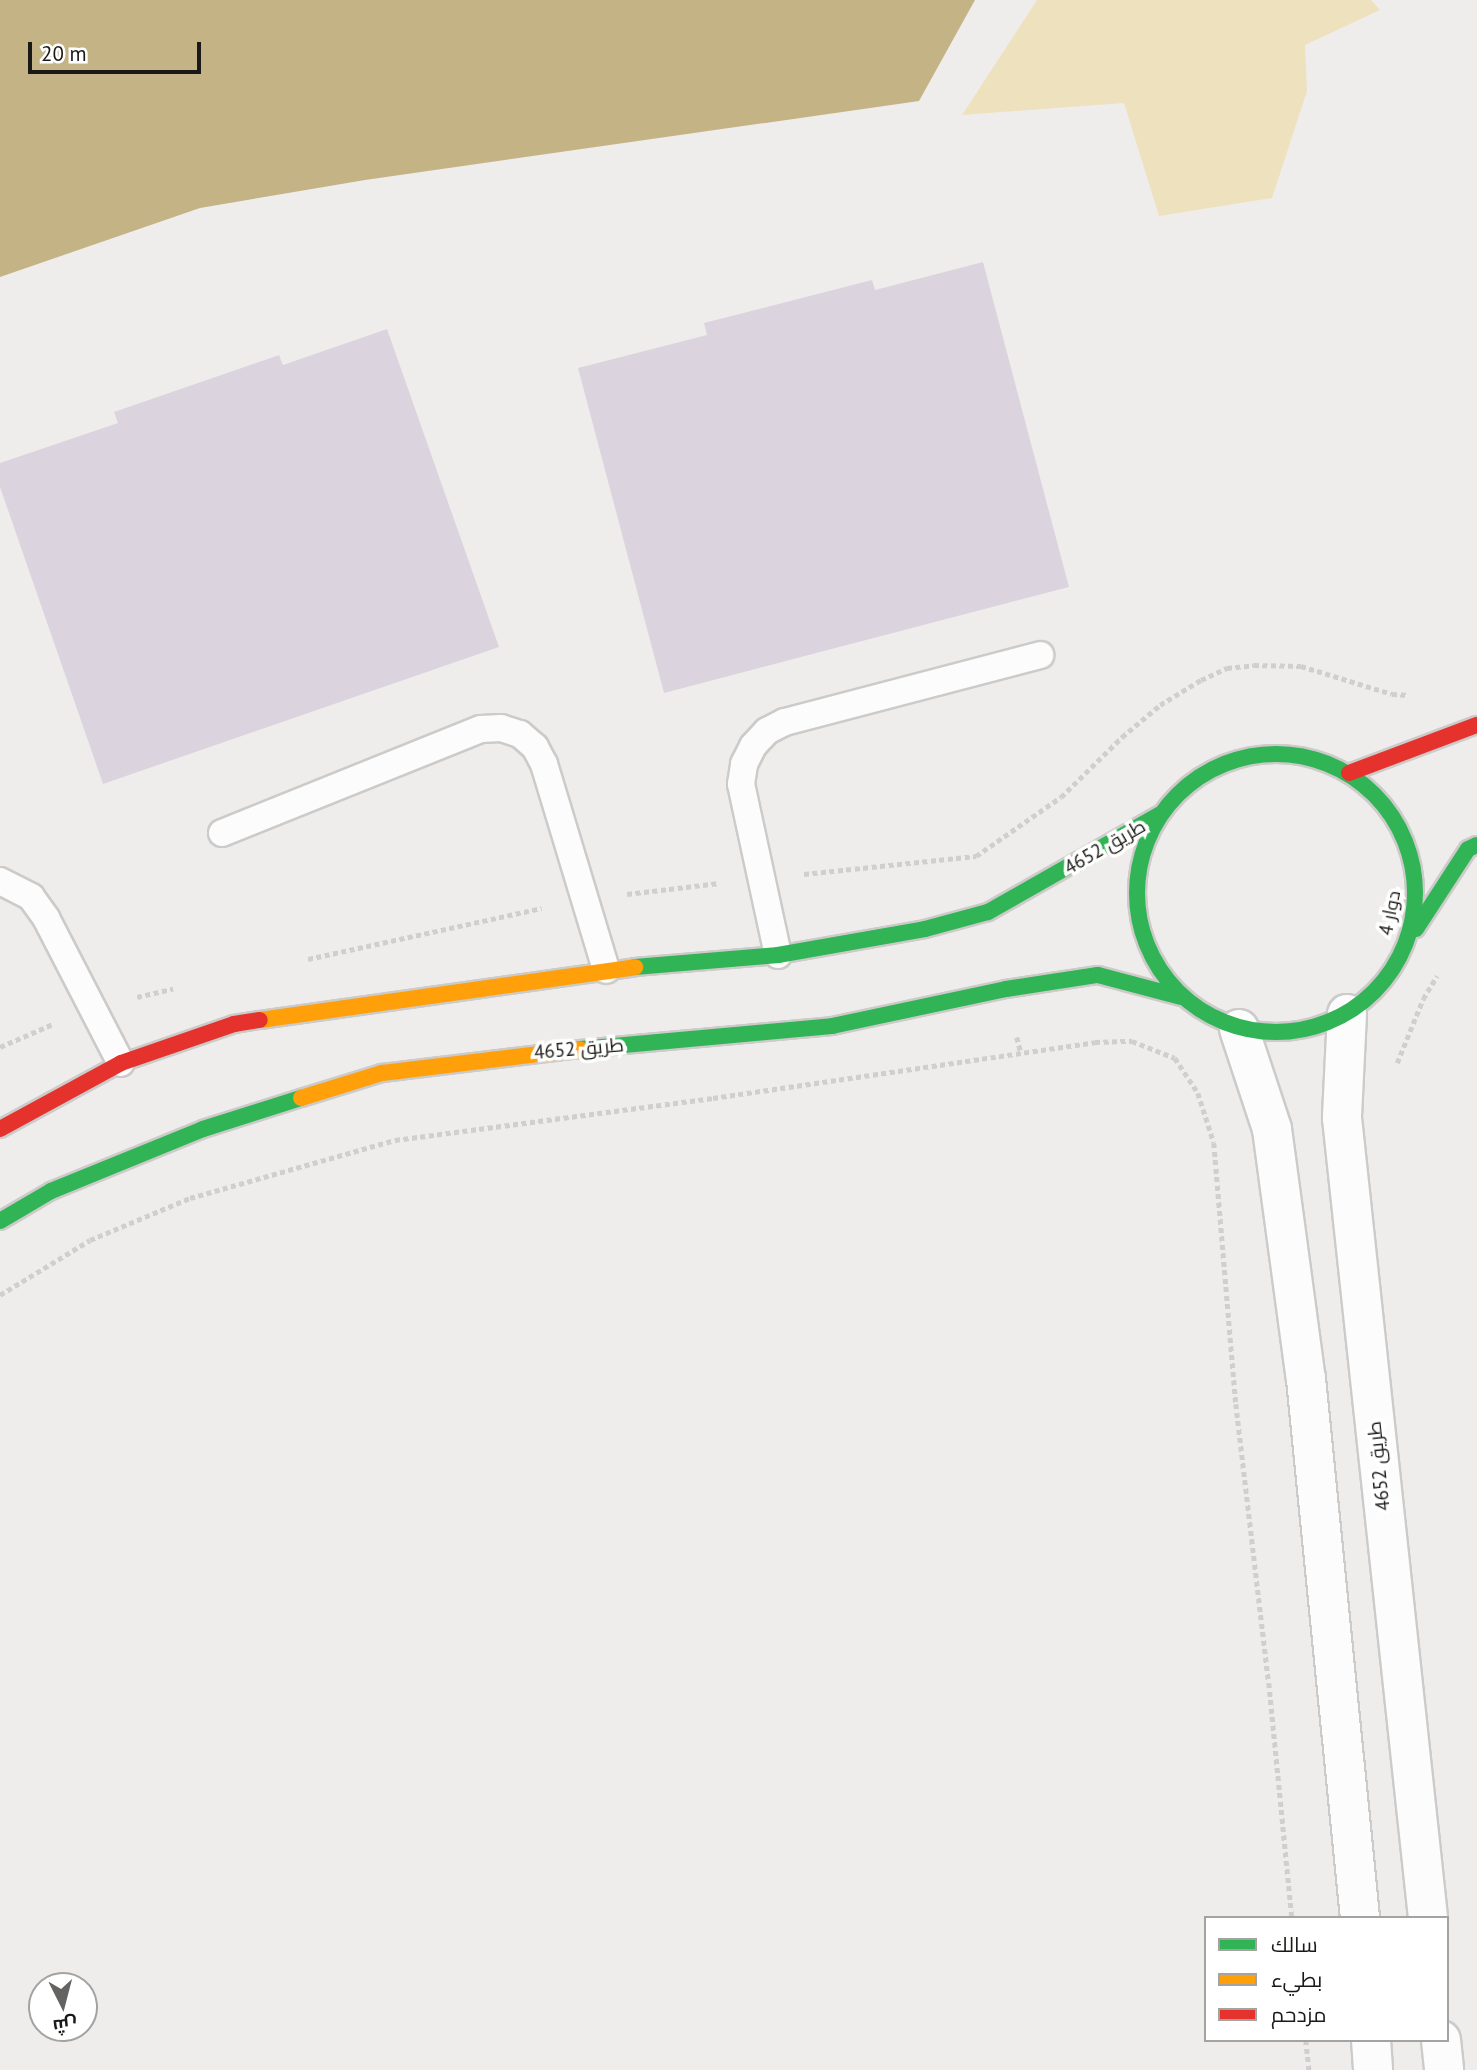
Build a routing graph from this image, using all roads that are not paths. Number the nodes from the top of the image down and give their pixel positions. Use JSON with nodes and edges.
{"nodes":[{"id":1,"x":1040,"y":655,"type":"dead end"},
{"id":2,"x":1477,"y":726,"type":"edge"},
{"id":3,"x":1349,"y":773,"type":"junction"},
{"id":4,"x":1159,"y":815,"type":"junction"},
{"id":5,"x":222,"y":833,"type":"dead end"},
{"id":6,"x":1477,"y":845,"type":"edge"},
{"id":7,"x":0,"y":881,"type":"edge"},
{"id":8,"x":1409,"y":939,"type":"junction"},
{"id":9,"x":778,"y":955,"type":"junction"},
{"id":10,"x":606,"y":970,"type":"junction"},
{"id":11,"x":1181,"y":997,"type":"junction"},
{"id":12,"x":1347,"y":1014,"type":"junction"},
{"id":13,"x":1239,"y":1028,"type":"junction"},
{"id":14,"x":121,"y":1063,"type":"junction"},
{"id":15,"x":0,"y":1129,"type":"edge"},
{"id":16,"x":0,"y":1221,"type":"edge"},
{"id":17,"x":1360,"y":1916,"type":"edge"},
{"id":18,"x":1428,"y":1916,"type":"edge"},
{"id":19,"x":1371,"y":2042,"type":"edge"},
{"id":20,"x":1441,"y":2042,"type":"edge"},
{"id":21,"x":1373,"y":2070,"type":"edge"},
{"id":22,"x":1444,"y":2070,"type":"edge"}],
"edges":[{"from":1,"to":9,"type":"lane"},
{"from":2,"to":3,"type":"street"},
{"from":3,"to":4,"type":"street","name":"دوار 4"},
{"from":3,"to":8,"type":"street","name":"دوار 4"},
{"from":4,"to":9,"type":"street","name":"طريق 4652"},
{"from":4,"to":11,"type":"street","name":"دوار 4"},
{"from":5,"to":10,"type":"lane"},
{"from":6,"to":8,"type":"street"},
{"from":7,"to":14,"type":"lane"},
{"from":8,"to":12,"type":"street","name":"دوار 4"},
{"from":9,"to":10,"type":"street","name":"طريق 4652"},
{"from":10,"to":14,"type":"street","name":"طريق 4652"},
{"from":11,"to":13,"type":"street","name":"دوار 4"},
{"from":11,"to":16,"type":"street","name":"طريق 4652"},
{"from":12,"to":13,"type":"street","name":"دوار 4"},
{"from":12,"to":18,"type":"street","name":"طريق 4652"},
{"from":13,"to":17,"type":"street"},
{"from":14,"to":15,"type":"street","name":"طريق 4652"},
{"from":19,"to":21,"type":"street"},
{"from":20,"to":22,"type":"street"}]}
